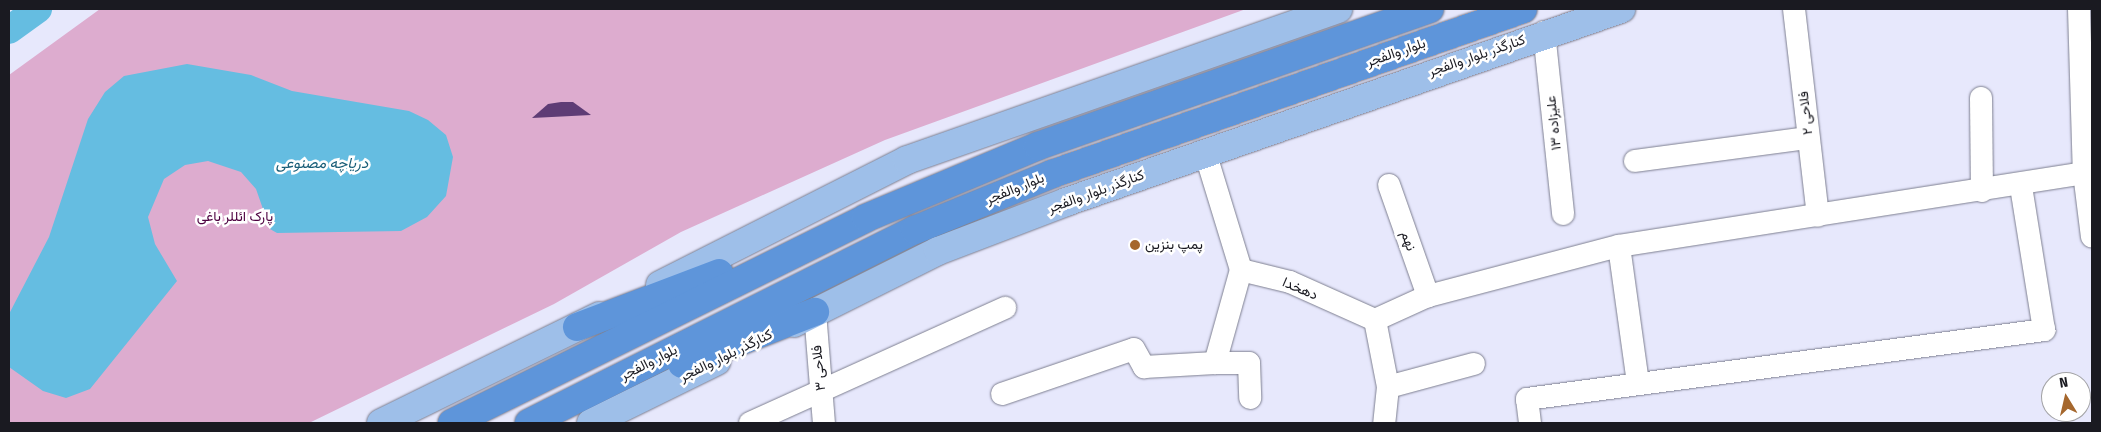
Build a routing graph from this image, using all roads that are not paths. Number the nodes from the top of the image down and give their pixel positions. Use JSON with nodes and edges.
{"nodes":[{"id":1,"x":1338,"y":9,"type":"edge"},
{"id":2,"x":1430,"y":9,"type":"edge"},
{"id":3,"x":1523,"y":9,"type":"edge"},
{"id":4,"x":1621,"y":9,"type":"edge"},
{"id":5,"x":1794,"y":9,"type":"edge"},
{"id":6,"x":2079,"y":9,"type":"edge"},
{"id":7,"x":1544,"y":32,"type":"junction"},
{"id":8,"x":1981,"y":98,"type":"dead end"},
{"id":9,"x":1808,"y":138,"type":"junction"},
{"id":10,"x":1205,"y":152,"type":"junction"},
{"id":11,"x":1635,"y":161,"type":"dead end"},
{"id":12,"x":2088,"y":172,"type":"edge"},
{"id":13,"x":1389,"y":185,"type":"dead end"},
{"id":14,"x":2021,"y":186,"type":"junction"},
{"id":15,"x":1982,"y":191,"type":"junction"},
{"id":16,"x":1563,"y":214,"type":"dead end"},
{"id":17,"x":1818,"y":216,"type":"junction"},
{"id":18,"x":866,"y":218,"type":"junction"},
{"id":19,"x":2092,"y":237,"type":"edge"},
{"id":20,"x":1619,"y":246,"type":"junction"},
{"id":21,"x":1241,"y":270,"type":"junction"},
{"id":22,"x":1428,"y":296,"type":"junction"},
{"id":23,"x":1005,"y":308,"type":"dead end"},
{"id":24,"x":815,"y":312,"type":"junction"},
{"id":25,"x":1376,"y":320,"type":"junction"},
{"id":26,"x":577,"y":327,"type":"junction"},
{"id":27,"x":1215,"y":363,"type":"junction"},
{"id":28,"x":1474,"y":364,"type":"dead end"},
{"id":29,"x":1638,"y":383,"type":"junction"},
{"id":30,"x":1388,"y":387,"type":"junction"},
{"id":31,"x":821,"y":391,"type":"junction"},
{"id":32,"x":1002,"y":394,"type":"dead end"},
{"id":33,"x":1250,"y":398,"type":"dead end"},
{"id":34,"x":381,"y":423,"type":"edge"},
{"id":35,"x":452,"y":423,"type":"edge"},
{"id":36,"x":530,"y":423,"type":"edge"},
{"id":37,"x":591,"y":423,"type":"edge"},
{"id":38,"x":750,"y":423,"type":"edge"},
{"id":39,"x":824,"y":423,"type":"edge"},
{"id":40,"x":1384,"y":423,"type":"edge"},
{"id":41,"x":1530,"y":423,"type":"edge"}],
"edges":[{"from":1,"to":26,"type":"main road"},
{"from":2,"to":18,"type":"highway"},
{"from":3,"to":36,"type":"highway","name":"بلوار والفجر"},
{"from":4,"to":7,"type":"main road","name":"کنارگذر بلوار والفجر"},
{"from":5,"to":9,"type":"street","name":"فلاحی ۲"},
{"from":6,"to":12,"type":"street"},
{"from":7,"to":10,"type":"main road","name":"کنارگذر بلوار والفجر"},
{"from":7,"to":16,"type":"street","name":"۱۳ علیزاده"},
{"from":8,"to":15,"type":"street"},
{"from":9,"to":11,"type":"street"},
{"from":9,"to":17,"type":"street","name":"فلاحی ۲"},
{"from":10,"to":21,"type":"street"},
{"from":10,"to":24,"type":"main road","name":"کنارگذر بلوار والفجر"},
{"from":12,"to":14,"type":"street"},
{"from":12,"to":19,"type":"street"},
{"from":13,"to":22,"type":"street","name":"نهم"},
{"from":14,"to":15,"type":"street"},
{"from":14,"to":29,"type":"street"},
{"from":15,"to":17,"type":"street"},
{"from":17,"to":20,"type":"street"},
{"from":18,"to":26,"type":"highway"},
{"from":18,"to":35,"type":"highway"},
{"from":20,"to":22,"type":"street"},
{"from":20,"to":29,"type":"street"},
{"from":21,"to":25,"type":"street","name":"دهخدا"},
{"from":21,"to":27,"type":"street"},
{"from":22,"to":25,"type":"street"},
{"from":23,"to":31,"type":"street"},
{"from":24,"to":31,"type":"street","name":"فلاحی ۳"},
{"from":24,"to":36,"type":"highway"},
{"from":24,"to":37,"type":"main road","name":"کنارگذر بلوار والفجر"},
{"from":25,"to":30,"type":"street"},
{"from":26,"to":34,"type":"main road"},
{"from":27,"to":32,"type":"street"},
{"from":27,"to":33,"type":"street"},
{"from":28,"to":30,"type":"street"},
{"from":29,"to":41,"type":"street"},
{"from":30,"to":40,"type":"street"},
{"from":31,"to":38,"type":"street"},
{"from":31,"to":39,"type":"street","name":"فلاحی ۳"}]}
